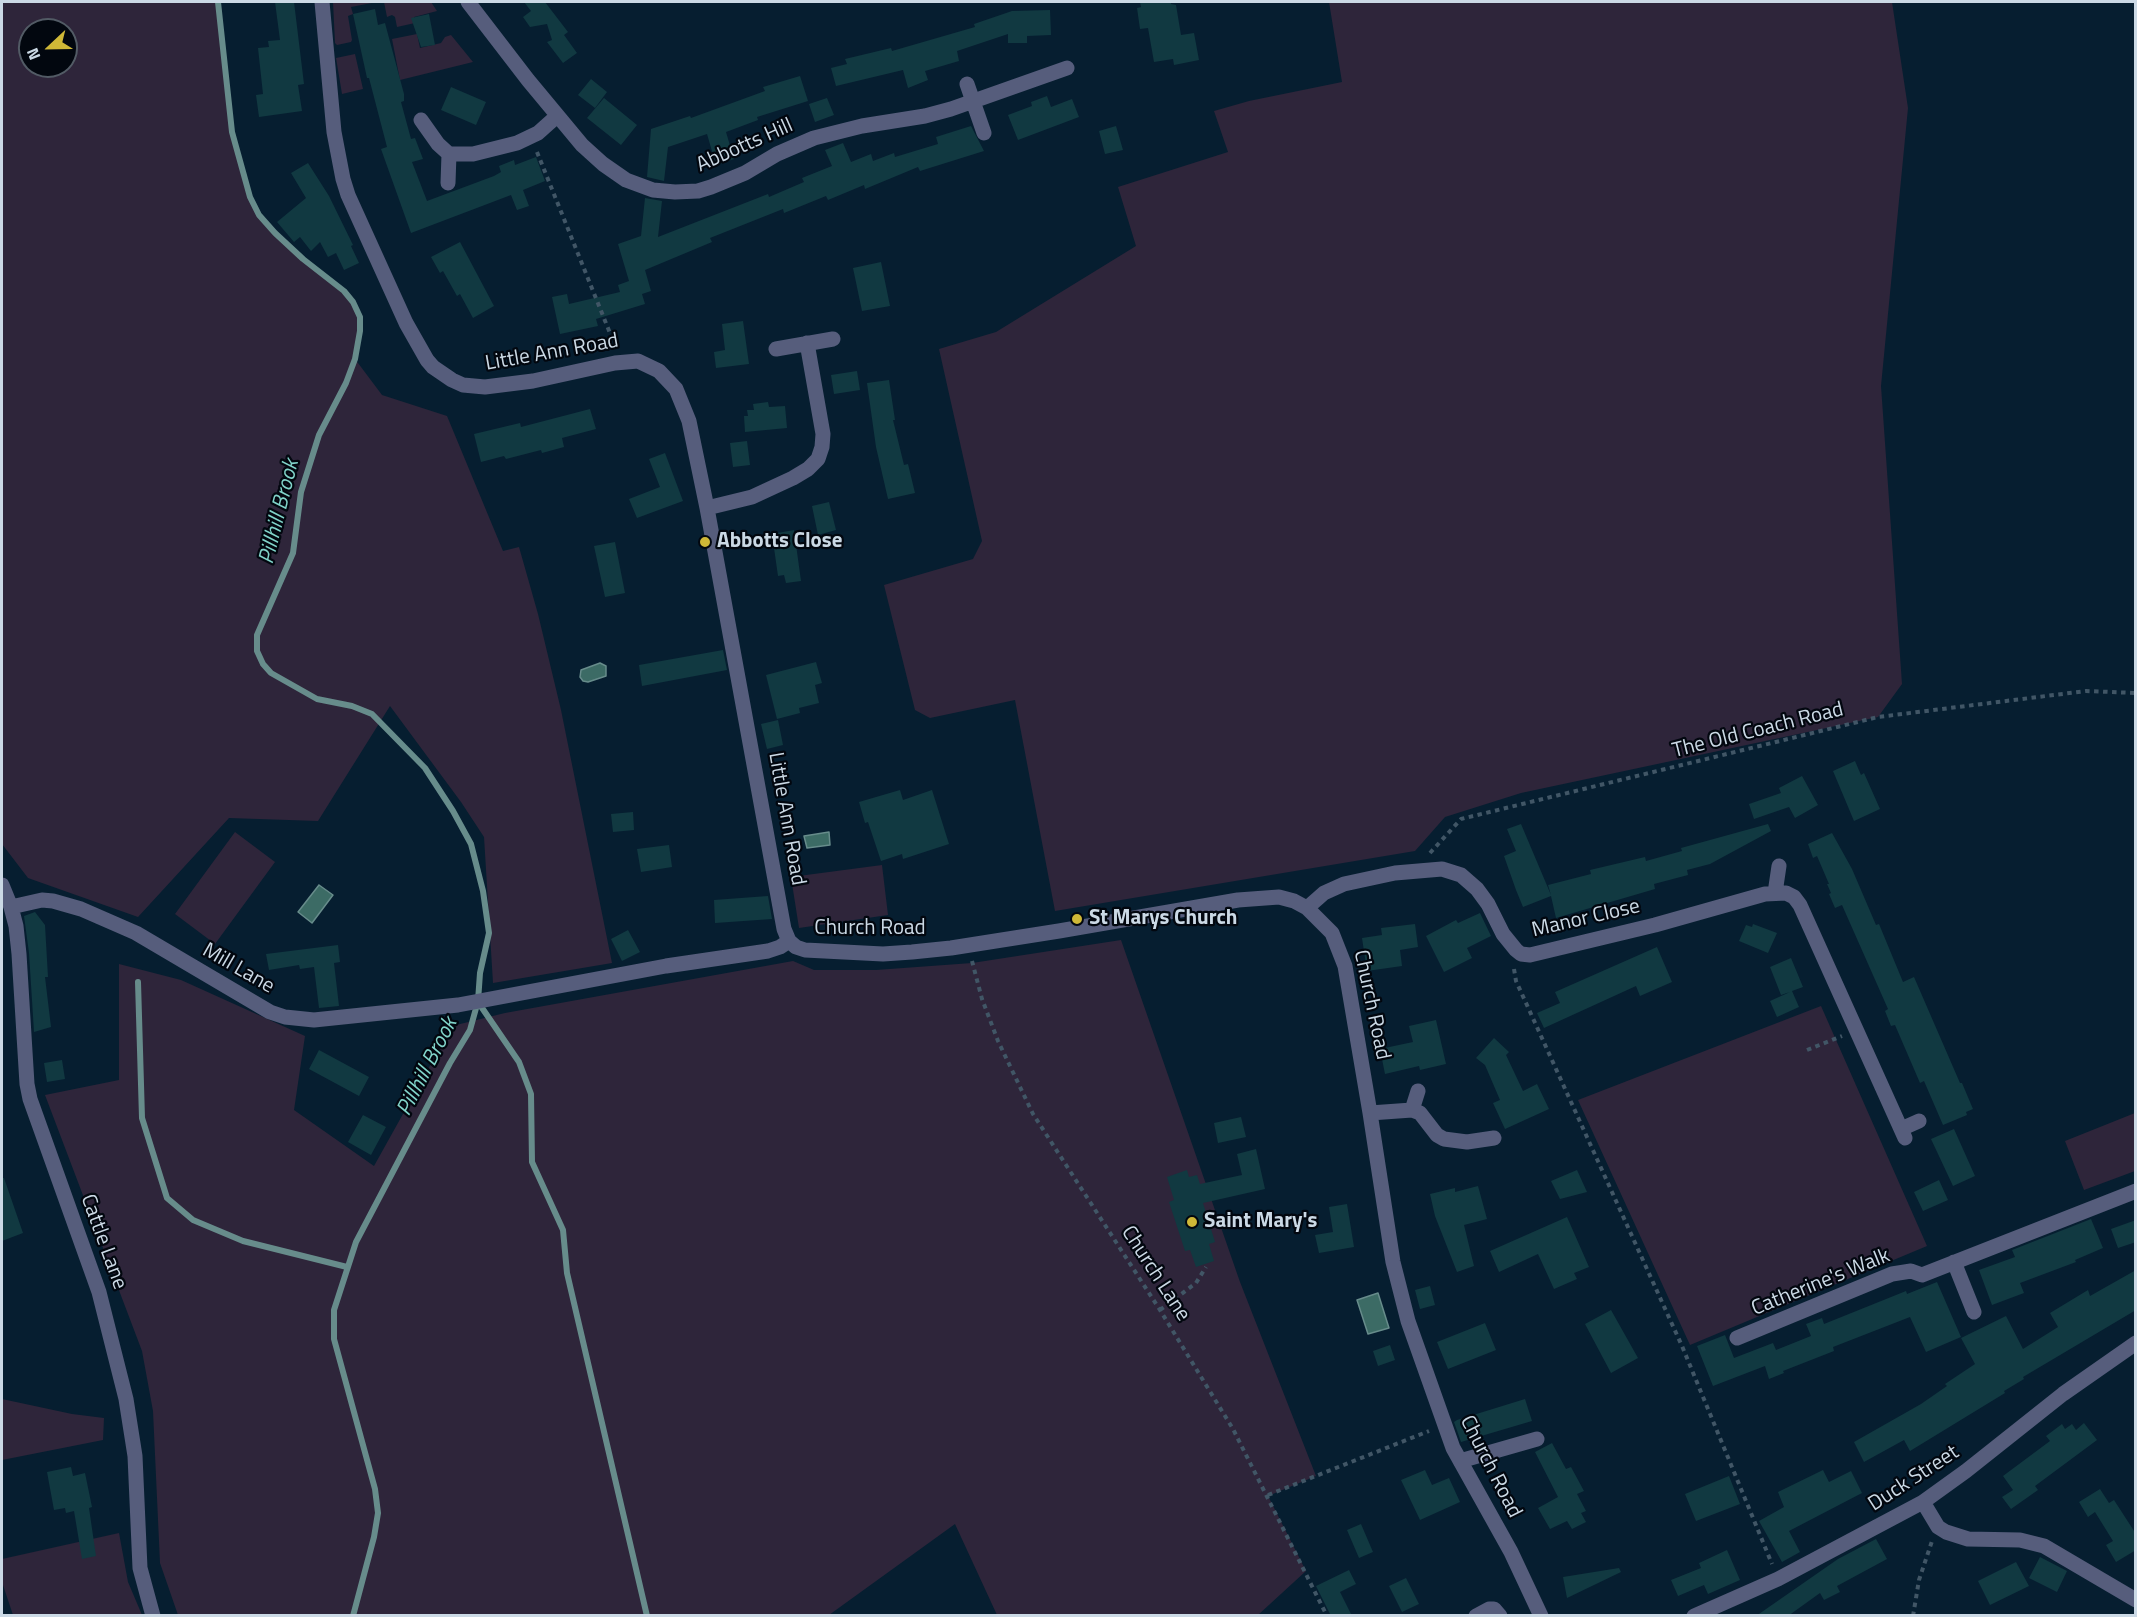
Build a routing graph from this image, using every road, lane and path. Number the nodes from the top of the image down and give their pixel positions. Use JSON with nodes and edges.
{"nodes":[{"id":1,"x":322,"y":2,"type":"edge"},
{"id":2,"x":468,"y":2,"type":"edge"},
{"id":3,"x":1067,"y":68,"type":"dead end"},
{"id":4,"x":967,"y":84,"type":"dead end"},
{"id":5,"x":974,"y":102,"type":"junction"},
{"id":6,"x":557,"y":116,"type":"junction"},
{"id":7,"x":421,"y":120,"type":"dead end"},
{"id":8,"x":984,"y":133,"type":"dead end"},
{"id":9,"x":531,"y":137,"type":"junction"},
{"id":10,"x":449,"y":154,"type":"junction"},
{"id":11,"x":448,"y":183,"type":"dead end"},
{"id":12,"x":833,"y":339,"type":"dead end"},
{"id":13,"x":807,"y":343,"type":"junction"},
{"id":14,"x":776,"y":349,"type":"dead end"},
{"id":15,"x":621,"y":362,"type":"junction"},
{"id":16,"x":707,"y":508,"type":"junction"},
{"id":17,"x":2136,"y":693,"type":"edge"},
{"id":18,"x":1779,"y":866,"type":"dead end"},
{"id":19,"x":1414,"y":871,"type":"junction"},
{"id":20,"x":2,"y":885,"type":"edge"},
{"id":21,"x":1775,"y":893,"type":"junction"},
{"id":22,"x":11,"y":907,"type":"junction"},
{"id":23,"x":1307,"y":908,"type":"junction"},
{"id":24,"x":789,"y":941,"type":"junction"},
{"id":25,"x":970,"y":945,"type":"junction"},
{"id":26,"x":1521,"y":954,"type":"junction"},
{"id":27,"x":1856,"y":1030,"type":"junction"},
{"id":28,"x":1807,"y":1050,"type":"dead end"},
{"id":29,"x":1418,"y":1091,"type":"dead end"},
{"id":30,"x":1412,"y":1110,"type":"junction"},
{"id":31,"x":1370,"y":1113,"type":"junction"},
{"id":32,"x":1919,"y":1121,"type":"dead end"},
{"id":33,"x":1494,"y":1138,"type":"dead end"},
{"id":34,"x":2136,"y":1191,"type":"edge"},
{"id":35,"x":1954,"y":1262,"type":"junction"},
{"id":36,"x":1206,"y":1267,"type":"dead end"},
{"id":37,"x":1160,"y":1310,"type":"junction"},
{"id":38,"x":1974,"y":1312,"type":"dead end"},
{"id":39,"x":1737,"y":1338,"type":"dead end"},
{"id":40,"x":2136,"y":1343,"type":"edge"},
{"id":41,"x":1443,"y":1425,"type":"junction"},
{"id":42,"x":1537,"y":1439,"type":"dead end"},
{"id":43,"x":1460,"y":1461,"type":"junction"},
{"id":44,"x":1268,"y":1495,"type":"junction"},
{"id":45,"x":1923,"y":1502,"type":"junction"},
{"id":46,"x":1938,"y":1527,"type":"junction"},
{"id":47,"x":1778,"y":1579,"type":"junction"},
{"id":48,"x":2136,"y":1600,"type":"edge"},
{"id":49,"x":153,"y":1616,"type":"edge"},
{"id":50,"x":1328,"y":1616,"type":"edge"},
{"id":51,"x":1476,"y":1616,"type":"edge"},
{"id":52,"x":1500,"y":1616,"type":"edge"},
{"id":53,"x":1541,"y":1616,"type":"edge"},
{"id":54,"x":1694,"y":1616,"type":"edge"},
{"id":55,"x":1913,"y":1616,"type":"edge"}],
"edges":[{"from":1,"to":15,"type":"street","name":"Little Ann Road"},
{"from":2,"to":6,"type":"street","name":"Abbotts Hill"},
{"from":3,"to":5,"type":"street","name":"Abbotts Hill"},
{"from":4,"to":5,"type":"street"},
{"from":5,"to":6,"type":"street","name":"Abbotts Hill"},
{"from":5,"to":8,"type":"street"},
{"from":6,"to":9,"type":"street"},
{"from":7,"to":10,"type":"street"},
{"from":9,"to":10,"type":"street"},
{"from":9,"to":15,"type":"path"},
{"from":10,"to":11,"type":"street"},
{"from":12,"to":13,"type":"street"},
{"from":13,"to":14,"type":"street"},
{"from":13,"to":16,"type":"street"},
{"from":15,"to":16,"type":"street","name":"Little Ann Road"},
{"from":16,"to":24,"type":"street","name":"Little Ann Road"},
{"from":17,"to":19,"type":"path","name":"The Old Coach Road"},
{"from":18,"to":21,"type":"street"},
{"from":19,"to":23,"type":"street","name":"Manor Close"},
{"from":19,"to":26,"type":"street","name":"Manor Close"},
{"from":20,"to":22,"type":"street","name":"Cattle Lane"},
{"from":21,"to":26,"type":"street","name":"Manor Close"},
{"from":21,"to":27,"type":"street"},
{"from":22,"to":24,"type":"street","name":"Mill Lane"},
{"from":22,"to":49,"type":"street","name":"Cattle Lane"},
{"from":23,"to":25,"type":"street","name":"Church Road"},
{"from":23,"to":31,"type":"street","name":"Church Road"},
{"from":24,"to":25,"type":"street","name":"Church Road"},
{"from":25,"to":37,"type":"path","name":"Church Lane"},
{"from":26,"to":47,"type":"path"},
{"from":27,"to":28,"type":"path"},
{"from":27,"to":32,"type":"street"},
{"from":29,"to":30,"type":"street"},
{"from":30,"to":31,"type":"street"},
{"from":30,"to":33,"type":"street"},
{"from":31,"to":41,"type":"street","name":"Church Road"},
{"from":34,"to":35,"type":"street","name":"Catherine's Walk"},
{"from":35,"to":38,"type":"street"},
{"from":35,"to":39,"type":"street","name":"Catherine's Walk"},
{"from":36,"to":37,"type":"path"},
{"from":37,"to":44,"type":"path","name":"Church Lane"},
{"from":40,"to":45,"type":"street","name":"Duck Street"},
{"from":41,"to":43,"type":"street","name":"Church Road"},
{"from":41,"to":44,"type":"path"},
{"from":42,"to":43,"type":"street"},
{"from":43,"to":53,"type":"street","name":"Church Road"},
{"from":44,"to":50,"type":"path","name":"Church Lane"},
{"from":45,"to":46,"type":"street"},
{"from":45,"to":47,"type":"street","name":"Duck Street"},
{"from":46,"to":48,"type":"street"},
{"from":46,"to":55,"type":"path"},
{"from":47,"to":54,"type":"street","name":"Duck Street"},
{"from":51,"to":52,"type":"street"}]}
